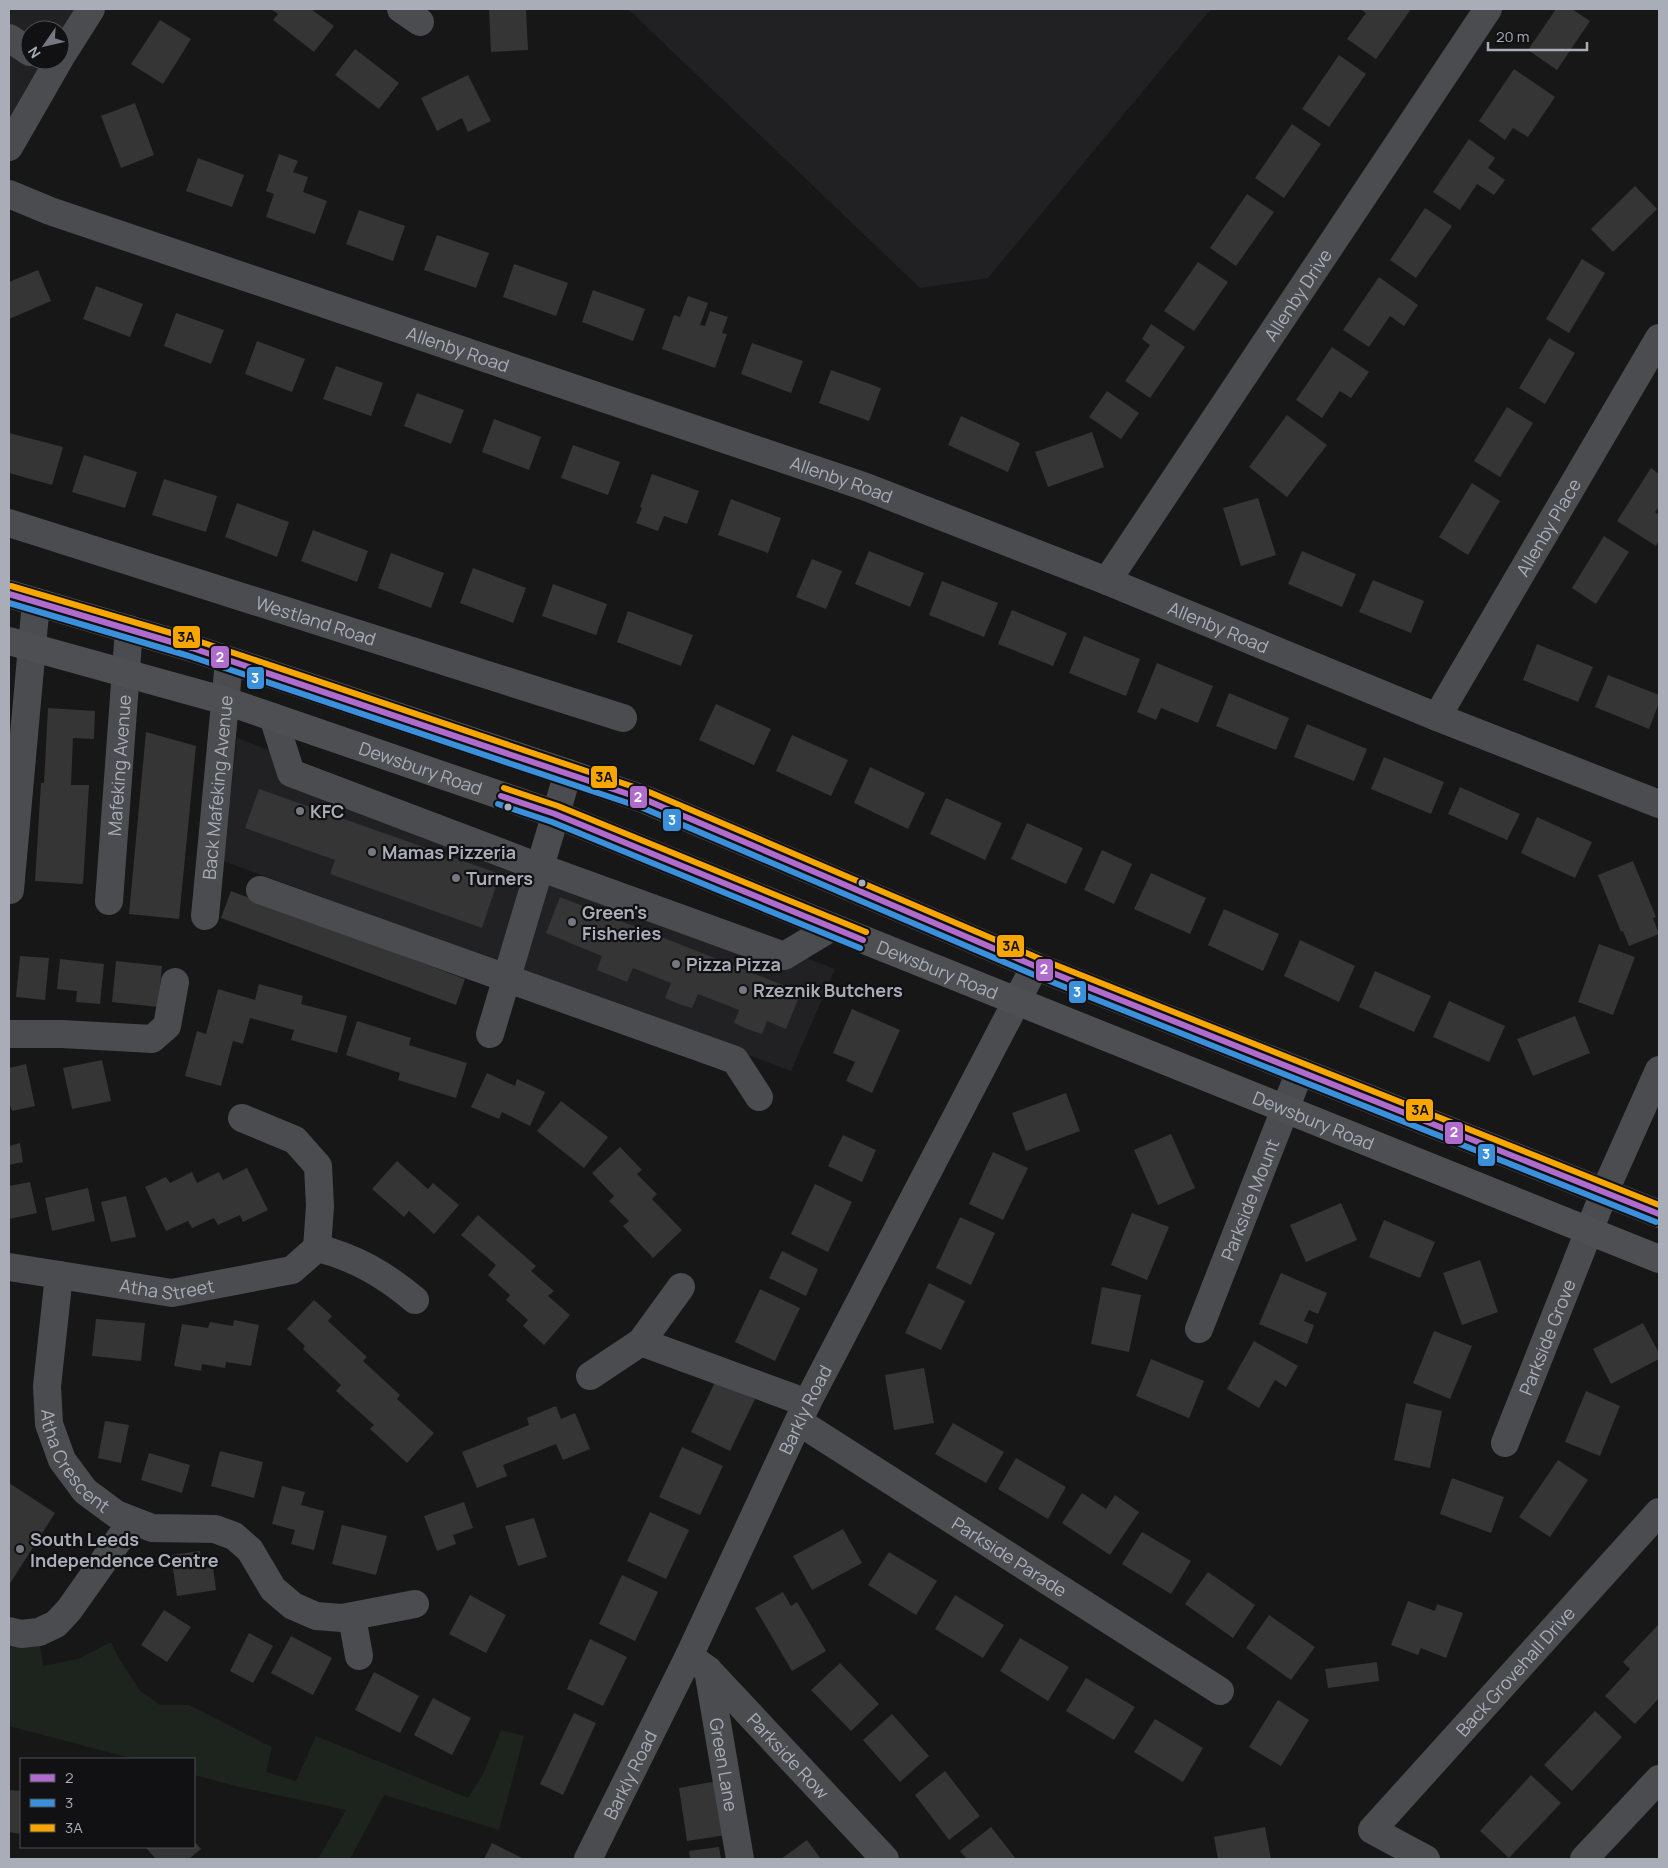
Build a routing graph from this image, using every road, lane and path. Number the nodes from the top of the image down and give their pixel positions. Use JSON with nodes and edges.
{"nodes":[{"id":1,"x":91,"y":9,"type":"edge"},
{"id":2,"x":1488,"y":9,"type":"edge"},
{"id":3,"x":70,"y":39,"type":"edge"},
{"id":4,"x":50,"y":70,"type":"edge"},
{"id":5,"x":9,"y":147,"type":"edge"},
{"id":6,"x":9,"y":194,"type":"edge"},
{"id":7,"x":1659,"y":338,"type":"edge"},
{"id":8,"x":9,"y":523,"type":"edge"},
{"id":9,"x":1107,"y":581,"type":"junction"},
{"id":10,"x":9,"y":594,"type":"edge"},
{"id":11,"x":36,"y":602,"type":"junction"},
{"id":12,"x":129,"y":629,"type":"junction"},
{"id":13,"x":20,"y":644,"type":"edge"},
{"id":14,"x":230,"y":661,"type":"junction"},
{"id":15,"x":126,"y":674,"type":"junction"},
{"id":16,"x":226,"y":701,"type":"junction"},
{"id":17,"x":1436,"y":717,"type":"junction"},
{"id":18,"x":273,"y":718,"type":"junction"},
{"id":19,"x":623,"y":718,"type":"dead end"},
{"id":20,"x":568,"y":772,"type":"junction"},
{"id":21,"x":1659,"y":804,"type":"edge"},
{"id":22,"x":555,"y":814,"type":"junction"},
{"id":23,"x":539,"y":867,"type":"junction"},
{"id":24,"x":10,"y":890,"type":"dead end"},
{"id":25,"x":260,"y":890,"type":"dead end"},
{"id":26,"x":109,"y":901,"type":"dead end"},
{"id":27,"x":205,"y":916,"type":"dead end"},
{"id":28,"x":832,"y":927,"type":"junction"},
{"id":29,"x":1035,"y":966,"type":"junction"},
{"id":30,"x":506,"y":977,"type":"junction"},
{"id":31,"x":175,"y":982,"type":"dead end"},
{"id":32,"x":1016,"y":1001,"type":"junction"},
{"id":33,"x":9,"y":1034,"type":"edge"},
{"id":34,"x":490,"y":1034,"type":"dead end"},
{"id":35,"x":1659,"y":1070,"type":"edge"},
{"id":36,"x":1300,"y":1071,"type":"junction"},
{"id":37,"x":759,"y":1097,"type":"dead end"},
{"id":38,"x":1286,"y":1109,"type":"junction"},
{"id":39,"x":242,"y":1118,"type":"dead end"},
{"id":40,"x":1604,"y":1192,"type":"junction"},
{"id":41,"x":1659,"y":1214,"type":"edge"},
{"id":42,"x":1589,"y":1232,"type":"junction"},
{"id":43,"x":317,"y":1248,"type":"junction"},
{"id":44,"x":1659,"y":1259,"type":"edge"},
{"id":45,"x":9,"y":1267,"type":"edge"},
{"id":46,"x":59,"y":1275,"type":"junction"},
{"id":47,"x":680,"y":1287,"type":"dead end"},
{"id":48,"x":415,"y":1300,"type":"dead end"},
{"id":49,"x":1199,"y":1329,"type":"dead end"},
{"id":50,"x":641,"y":1342,"type":"junction"},
{"id":51,"x":590,"y":1376,"type":"dead end"},
{"id":52,"x":803,"y":1413,"type":"junction"},
{"id":53,"x":1505,"y":1443,"type":"dead end"},
{"id":54,"x":1659,"y":1512,"type":"edge"},
{"id":55,"x":132,"y":1521,"type":"junction"},
{"id":56,"x":415,"y":1604,"type":"dead end"},
{"id":57,"x":352,"y":1616,"type":"junction"},
{"id":58,"x":9,"y":1631,"type":"edge"},
{"id":59,"x":359,"y":1656,"type":"dead end"},
{"id":60,"x":699,"y":1663,"type":"junction"},
{"id":61,"x":1220,"y":1691,"type":"dead end"},
{"id":62,"x":1659,"y":1779,"type":"edge"},
{"id":63,"x":588,"y":1859,"type":"edge"},
{"id":64,"x":740,"y":1859,"type":"edge"},
{"id":65,"x":885,"y":1859,"type":"edge"},
{"id":66,"x":1426,"y":1859,"type":"edge"},
{"id":67,"x":1584,"y":1859,"type":"edge"}],
"edges":[{"from":1,"to":3,"type":"street"},
{"from":2,"to":9,"type":"street","name":"Allenby Drive"},
{"from":4,"to":5,"type":"street"},
{"from":6,"to":9,"type":"street","name":"Allenby Road"},
{"from":7,"to":17,"type":"street","name":"Allenby Place"},
{"from":8,"to":19,"type":"street","name":"Westland Road"},
{"from":9,"to":17,"type":"street","name":"Allenby Road"},
{"from":10,"to":11,"type":"main road"},
{"from":11,"to":12,"type":"main road"},
{"from":11,"to":13,"type":"street"},
{"from":12,"to":14,"type":"main road"},
{"from":12,"to":15,"type":"street","name":"Mafeking Avenue"},
{"from":13,"to":15,"type":"main road","name":"Dewsbury Road"},
{"from":13,"to":24,"type":"street"},
{"from":14,"to":16,"type":"street","name":"Back Mafeking Avenue"},
{"from":14,"to":20,"type":"main road"},
{"from":15,"to":16,"type":"main road","name":"Dewsbury Road"},
{"from":15,"to":26,"type":"street","name":"Mafeking Avenue"},
{"from":16,"to":18,"type":"main road","name":"Dewsbury Road"},
{"from":16,"to":27,"type":"street","name":"Back Mafeking Avenue"},
{"from":17,"to":21,"type":"street","name":"Allenby Road"},
{"from":18,"to":22,"type":"main road","name":"Dewsbury Road"},
{"from":18,"to":23,"type":"street"},
{"from":20,"to":22,"type":"street"},
{"from":20,"to":29,"type":"main road"},
{"from":22,"to":23,"type":"street"},
{"from":22,"to":28,"type":"main road","name":"Dewsbury Road"},
{"from":23,"to":28,"type":"street"},
{"from":23,"to":30,"type":"street"},
{"from":25,"to":30,"type":"street"},
{"from":28,"to":32,"type":"main road","name":"Dewsbury Road"},
{"from":29,"to":32,"type":"street","name":"Barkly Road"},
{"from":29,"to":36,"type":"main road"},
{"from":30,"to":34,"type":"street"},
{"from":30,"to":37,"type":"street"},
{"from":31,"to":33,"type":"street"},
{"from":32,"to":38,"type":"main road","name":"Dewsbury Road"},
{"from":32,"to":52,"type":"street","name":"Barkly Road"},
{"from":35,"to":40,"type":"street"},
{"from":36,"to":38,"type":"street","name":"Parkside Mount"},
{"from":36,"to":40,"type":"main road"},
{"from":38,"to":42,"type":"main road","name":"Dewsbury Road"},
{"from":38,"to":49,"type":"street","name":"Parkside Mount"},
{"from":39,"to":43,"type":"street"},
{"from":40,"to":41,"type":"main road"},
{"from":40,"to":42,"type":"street"},
{"from":42,"to":44,"type":"main road","name":"Dewsbury Road"},
{"from":42,"to":53,"type":"street","name":"Parkside Grove"},
{"from":43,"to":46,"type":"street","name":"Atha Street"},
{"from":43,"to":48,"type":"street"},
{"from":45,"to":46,"type":"street","name":"Atha Street"},
{"from":46,"to":55,"type":"street","name":"Atha Crescent"},
{"from":47,"to":50,"type":"street"},
{"from":50,"to":51,"type":"street"},
{"from":50,"to":52,"type":"street","name":"Parkside Parade"},
{"from":52,"to":60,"type":"street","name":"Barkly Road"},
{"from":52,"to":61,"type":"street","name":"Parkside Parade"},
{"from":54,"to":66,"type":"street","name":"Back Grovehall Drive"},
{"from":55,"to":57,"type":"street","name":"Atha Crescent"},
{"from":55,"to":58,"type":"street"},
{"from":56,"to":57,"type":"street","name":"Atha Crescent"},
{"from":57,"to":59,"type":"street"},
{"from":60,"to":63,"type":"street","name":"Barkly Road"},
{"from":60,"to":64,"type":"street","name":"Green Lane"},
{"from":60,"to":65,"type":"street","name":"Parkside Row"},
{"from":62,"to":67,"type":"street"}]}
